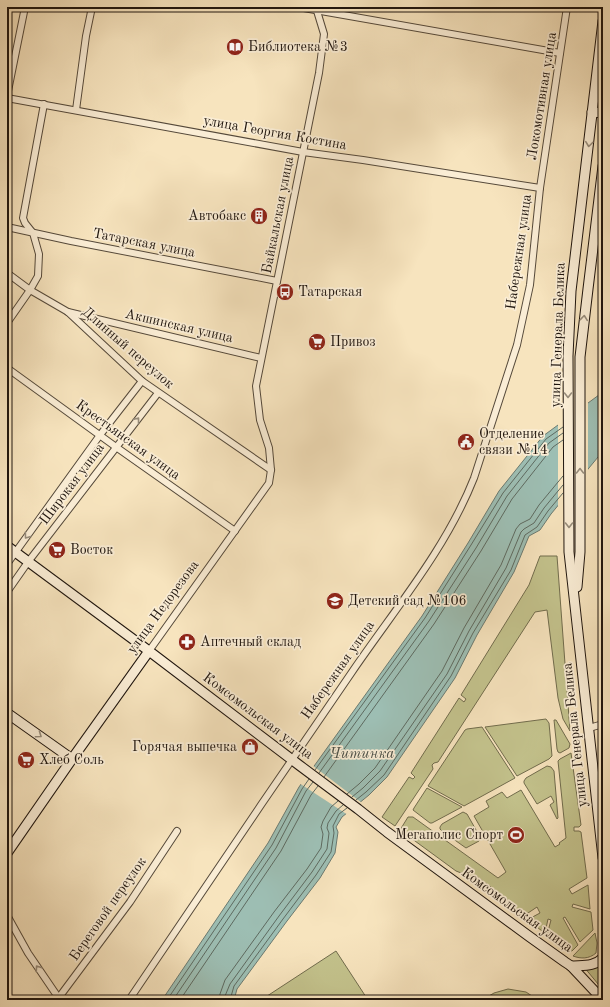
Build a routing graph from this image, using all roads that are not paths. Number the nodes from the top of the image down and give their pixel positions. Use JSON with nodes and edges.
{"nodes":[{"id":1,"x":25,"y":7,"type":"edge"},
{"id":2,"x":92,"y":7,"type":"edge"},
{"id":3,"x":298,"y":7,"type":"edge"},
{"id":4,"x":567,"y":7,"type":"edge"},
{"id":5,"x":316,"y":9,"type":"edge"},
{"id":6,"x":603,"y":22,"type":"edge"},
{"id":7,"x":560,"y":53,"type":"junction"},
{"id":8,"x":7,"y":97,"type":"edge"},
{"id":9,"x":44,"y":104,"type":"junction"},
{"id":10,"x":76,"y":110,"type":"junction"},
{"id":11,"x":592,"y":112,"type":"junction"},
{"id":12,"x":603,"y":114,"type":"edge"},
{"id":13,"x":303,"y":152,"type":"junction"},
{"id":14,"x":603,"y":166,"type":"edge"},
{"id":15,"x":540,"y":188,"type":"junction"},
{"id":16,"x":7,"y":227,"type":"edge"},
{"id":17,"x":33,"y":233,"type":"junction"},
{"id":18,"x":7,"y":274,"type":"edge"},
{"id":19,"x":278,"y":281,"type":"junction"},
{"id":20,"x":30,"y":290,"type":"junction"},
{"id":21,"x":68,"y":312,"type":"junction"},
{"id":22,"x":7,"y":323,"type":"edge"},
{"id":23,"x":261,"y":358,"type":"junction"},
{"id":24,"x":7,"y":368,"type":"edge"},
{"id":25,"x":142,"y":381,"type":"junction"},
{"id":26,"x":158,"y":392,"type":"junction"},
{"id":27,"x":100,"y":435,"type":"junction"},
{"id":28,"x":116,"y":447,"type":"junction"},
{"id":29,"x":271,"y":470,"type":"junction"},
{"id":30,"x":235,"y":531,"type":"junction"},
{"id":31,"x":7,"y":546,"type":"edge"},
{"id":32,"x":16,"y":552,"type":"junction"},
{"id":33,"x":28,"y":562,"type":"junction"},
{"id":34,"x":7,"y":564,"type":"edge"},
{"id":35,"x":7,"y":592,"type":"edge"},
{"id":36,"x":575,"y":609,"type":"junction"},
{"id":37,"x":150,"y":651,"type":"junction"},
{"id":38,"x":7,"y":713,"type":"edge"},
{"id":39,"x":603,"y":724,"type":"edge"},
{"id":40,"x":589,"y":728,"type":"junction"},
{"id":41,"x":72,"y":759,"type":"junction"},
{"id":42,"x":292,"y":759,"type":"junction"},
{"id":43,"x":177,"y":831,"type":"dead end"},
{"id":44,"x":7,"y":853,"type":"edge"},
{"id":45,"x":603,"y":858,"type":"edge"},
{"id":46,"x":7,"y":914,"type":"edge"},
{"id":47,"x":603,"y":958,"type":"edge"},
{"id":48,"x":571,"y":966,"type":"junction"},
{"id":49,"x":58,"y":999,"type":"edge"},
{"id":50,"x":129,"y":1000,"type":"edge"},
{"id":51,"x":603,"y":1000,"type":"edge"}],
"edges":[{"from":1,"to":8,"type":"street"},
{"from":2,"to":10,"type":"street"},
{"from":3,"to":5,"type":"street"},
{"from":4,"to":7,"type":"street","name":"Локомотивная улица"},
{"from":5,"to":7,"type":"street"},
{"from":5,"to":13,"type":"street","name":"Байкальская улица"},
{"from":6,"to":11,"type":"main road","name":"улица Генерала Белика"},
{"from":7,"to":15,"type":"street","name":"Локомотивная улица"},
{"from":8,"to":9,"type":"street","name":"улица Георгия Костина"},
{"from":9,"to":10,"type":"street","name":"улица Георгия Костина"},
{"from":9,"to":17,"type":"street"},
{"from":10,"to":13,"type":"street","name":"улица Георгия Костина"},
{"from":11,"to":12,"type":"main road"},
{"from":11,"to":36,"type":"main road","name":"улица Генерала Белика","one_way":true},
{"from":13,"to":15,"type":"street","name":"улица Георгия Костина"},
{"from":13,"to":19,"type":"street","name":"Байкальская улица"},
{"from":36,"to":14,"type":"main road","name":"улица Генерала Белика","one_way":true},
{"from":15,"to":42,"type":"street","name":"Набережная улица"},
{"from":16,"to":17,"type":"street","name":"Татарская улица"},
{"from":17,"to":19,"type":"street","name":"Татарская улица"},
{"from":17,"to":20,"type":"street"},
{"from":18,"to":20,"type":"street","name":"Длинный переулок"},
{"from":19,"to":23,"type":"street","name":"Байкальская улица"},
{"from":20,"to":21,"type":"street","name":"Длинный переулок"},
{"from":20,"to":22,"type":"street"},
{"from":21,"to":23,"type":"street","name":"Акшинская улица"},
{"from":21,"to":25,"type":"street","name":"Длинный переулок"},
{"from":23,"to":29,"type":"street","name":"улица Недорезова"},
{"from":24,"to":27,"type":"street","name":"Крестьянская улица"},
{"from":25,"to":26,"type":"street","name":"Длинный переулок"},
{"from":25,"to":27,"type":"street","name":"Широкая улица"},
{"from":28,"to":26,"type":"street","name":"Широкая улица","one_way":true},
{"from":26,"to":29,"type":"street","name":"Длинный переулок"},
{"from":27,"to":28,"type":"street","name":"Крестьянская улица"},
{"from":27,"to":32,"type":"street","name":"Широкая улица","one_way":true},
{"from":28,"to":30,"type":"street","name":"Крестьянская улица"},
{"from":28,"to":33,"type":"street","name":"Широкая улица"},
{"from":29,"to":30,"type":"street","name":"улица Недорезова"},
{"from":30,"to":37,"type":"street","name":"улица Недорезова"},
{"from":31,"to":32,"type":"main road","name":"Комсомольская улица"},
{"from":32,"to":33,"type":"main road","name":"Комсомольская улица"},
{"from":32,"to":34,"type":"street","name":"Широкая улица"},
{"from":33,"to":35,"type":"street","name":"Широкая улица"},
{"from":33,"to":37,"type":"main road","name":"Комсомольская улица"},
{"from":36,"to":40,"type":"main road","name":"улица Генерала Белика"},
{"from":37,"to":41,"type":"main road","name":"улица Недорезова"},
{"from":37,"to":42,"type":"main road","name":"Комсомольская улица"},
{"from":38,"to":41,"type":"main road","one_way":true},
{"from":39,"to":40,"type":"street"},
{"from":40,"to":45,"type":"main road","name":"улица Генерала Белика"},
{"from":41,"to":44,"type":"main road","name":"улица Недорезова"},
{"from":42,"to":48,"type":"main road","name":"Комсомольская улица"},
{"from":42,"to":50,"type":"street","name":"Набережная улица"},
{"from":43,"to":49,"type":"street","name":"Береговой переулок"},
{"from":49,"to":46,"type":"street","one_way":true},
{"from":47,"to":48,"type":"main road"},
{"from":48,"to":51,"type":"main road","name":"Комсомольская улица"}]}
